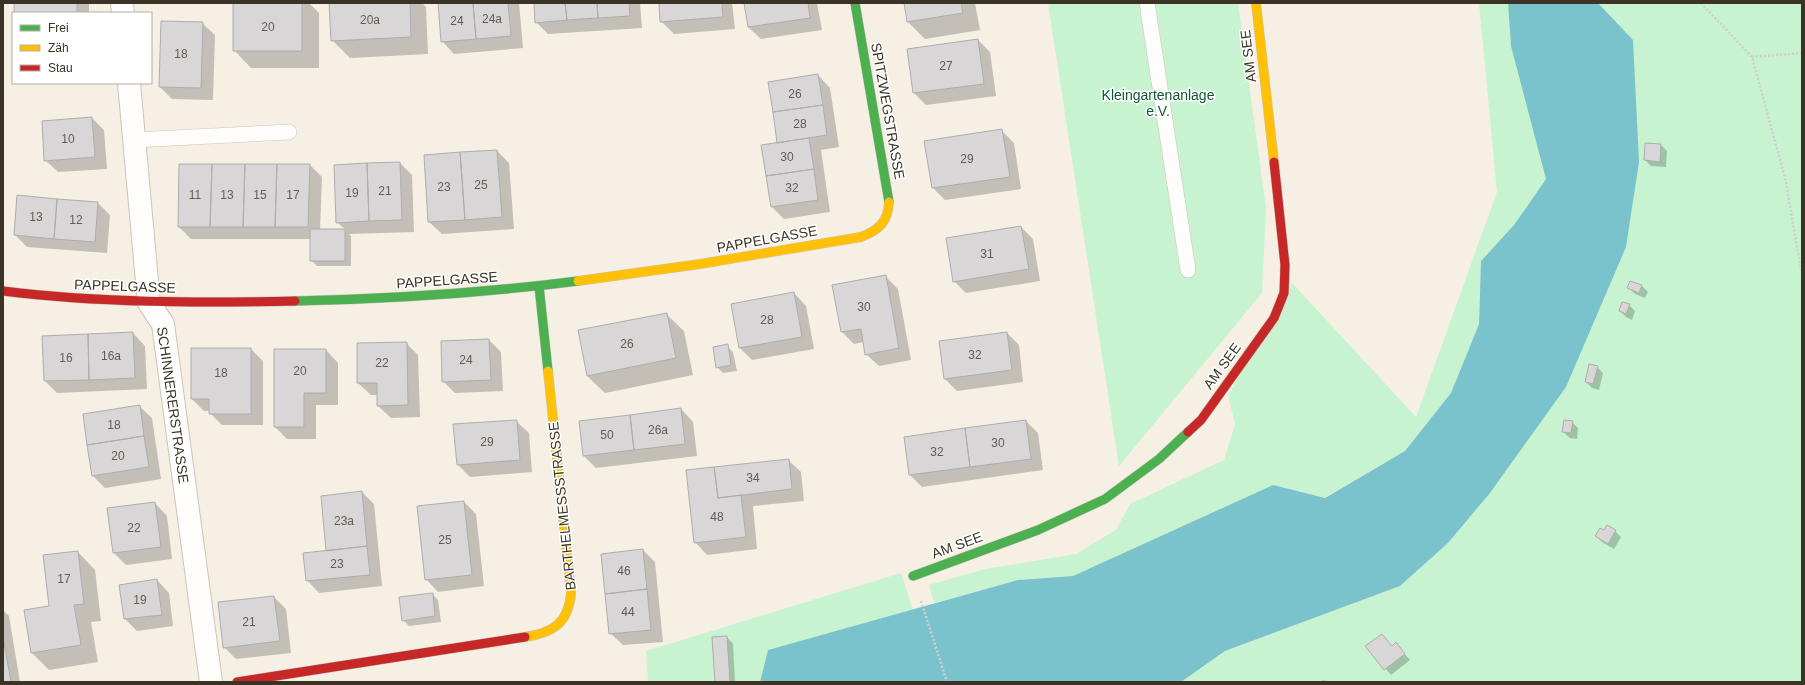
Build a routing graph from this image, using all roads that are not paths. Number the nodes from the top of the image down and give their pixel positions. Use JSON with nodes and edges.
{"nodes":[{"id":1,"x":855,"y":3,"type":"edge"},
{"id":2,"x":1148,"y":3,"type":"edge"},
{"id":3,"x":1256,"y":3,"type":"edge"},
{"id":4,"x":129,"y":84,"type":"edge"},
{"id":5,"x":289,"y":132,"type":"dead end"},
{"id":6,"x":134,"y":140,"type":"junction"},
{"id":7,"x":885,"y":223,"type":"joint"},
{"id":8,"x":1188,"y":270,"type":"dead end"},
{"id":9,"x":539,"y":286,"type":"junction"},
{"id":10,"x":3,"y":291,"type":"edge"},
{"id":11,"x":149,"y":302,"type":"junction"},
{"id":12,"x":913,"y":576,"type":"dead end"},
{"id":13,"x":275,"y":679,"type":"edge"},
{"id":14,"x":212,"y":682,"type":"edge"},
{"id":15,"x":237,"y":682,"type":"edge"}],
"edges":[{"from":1,"to":7,"type":"street","name":"SPITZWEGSTRASSE"},
{"from":2,"to":8,"type":"lane"},
{"from":3,"to":12,"type":"street","name":"AM SEE"},
{"from":4,"to":6,"type":"street","name":"SCHINNERERSTRASSE"},
{"from":5,"to":6,"type":"lane"},
{"from":6,"to":11,"type":"street","name":"SCHINNERERSTRASSE"},
{"from":7,"to":9,"type":"street","name":"PAPPELGASSE"},
{"from":9,"to":11,"type":"street","name":"PAPPELGASSE"},
{"from":9,"to":13,"type":"street","name":"BARTHELMESSSTRASSE"},
{"from":10,"to":11,"type":"street","name":"PAPPELGASSE"},
{"from":11,"to":14,"type":"street","name":"SCHINNERERSTRASSE"},
{"from":13,"to":15,"type":"street","name":"BARTHELMESSSTRASSE"}]}
